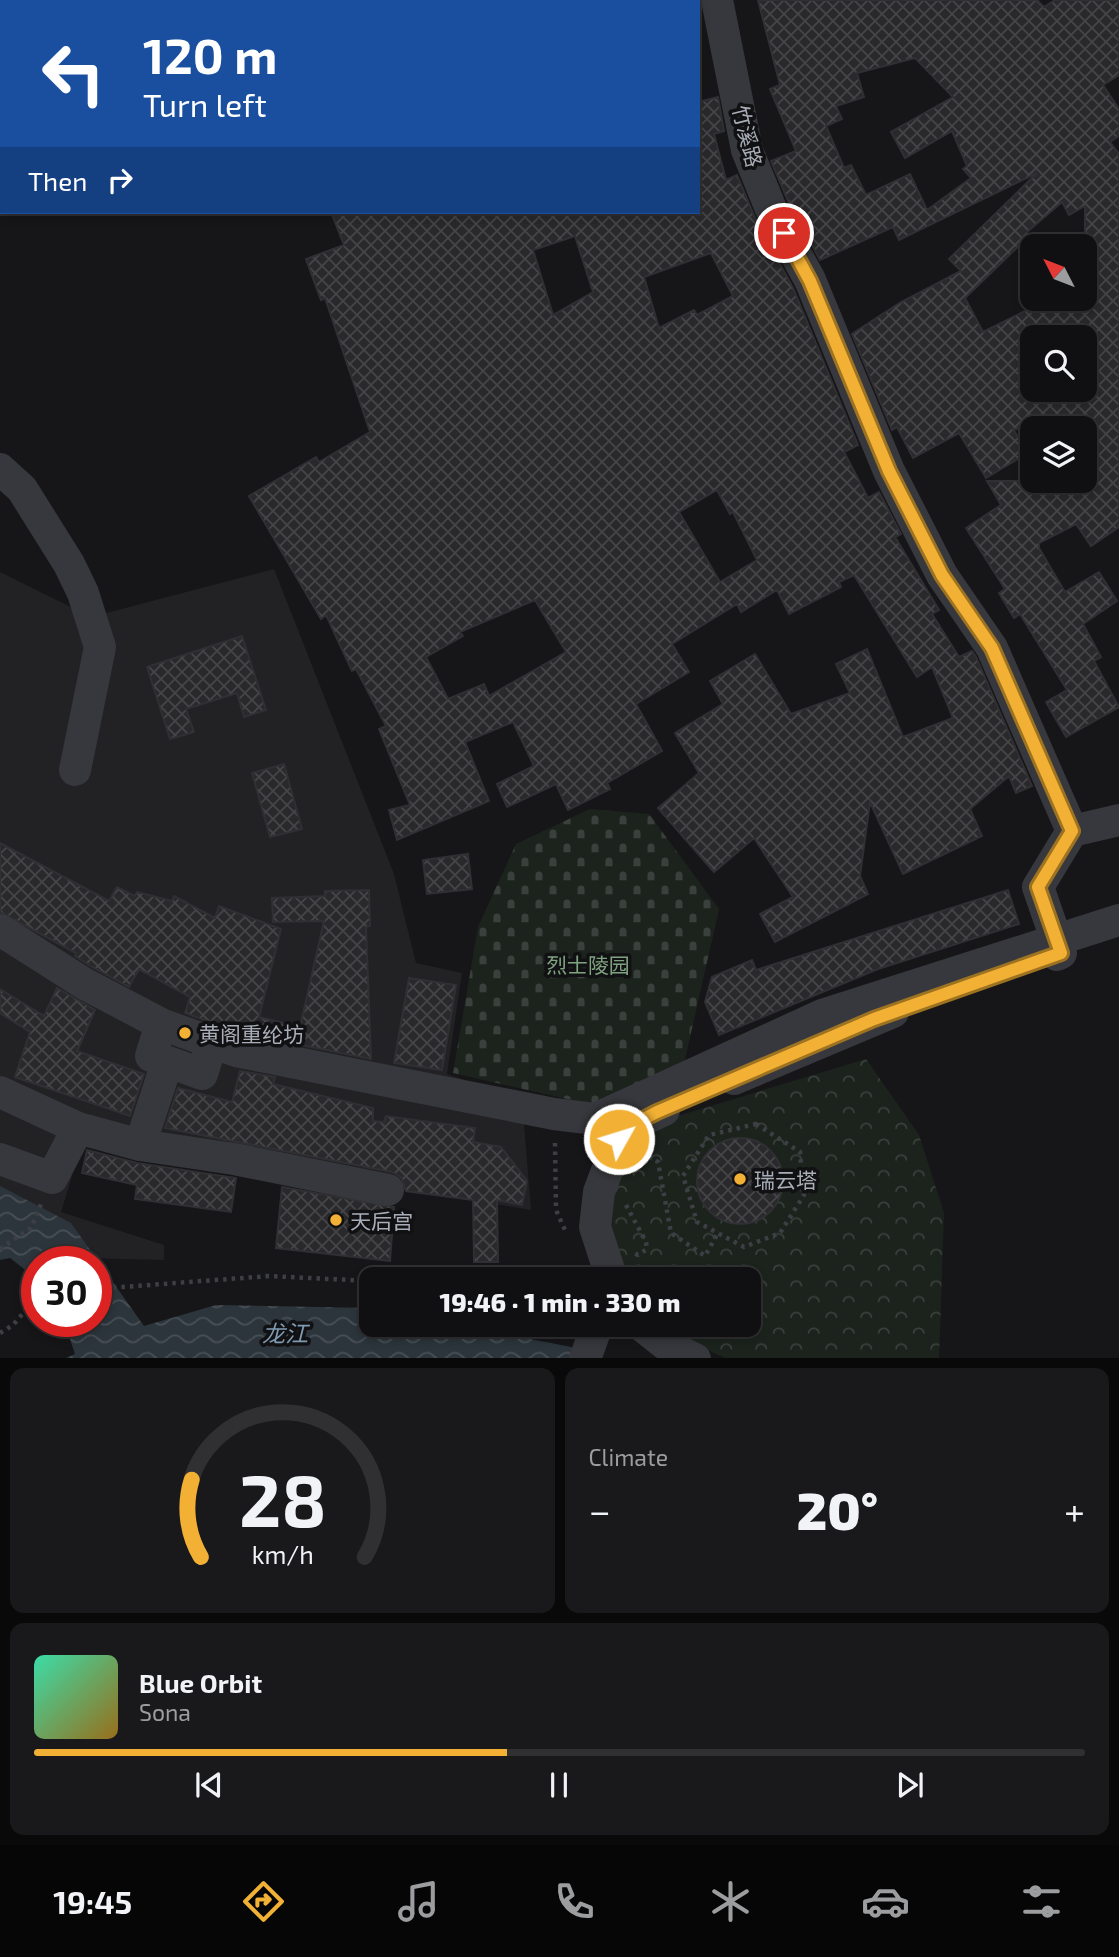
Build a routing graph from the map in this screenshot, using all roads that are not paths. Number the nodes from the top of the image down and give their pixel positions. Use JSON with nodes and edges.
{"nodes":[{"id":1,"x":718,"y":0,"type":"edge"},
{"id":2,"x":0,"y":469,"type":"edge"},
{"id":3,"x":75,"y":770,"type":"dead end"},
{"id":4,"x":1119,"y":820,"type":"edge"},
{"id":5,"x":1072,"y":831,"type":"junction"},
{"id":6,"x":1119,"y":920,"type":"edge"},
{"id":7,"x":0,"y":930,"type":"edge"},
{"id":8,"x":1056,"y":938,"type":"junction"},
{"id":9,"x":161,"y":1024,"type":"junction"},
{"id":10,"x":212,"y":1042,"type":"junction"},
{"id":11,"x":167,"y":1063,"type":"junction"},
{"id":12,"x":0,"y":1092,"type":"edge"},
{"id":13,"x":78,"y":1128,"type":"junction"},
{"id":14,"x":140,"y":1145,"type":"junction"},
{"id":15,"x":0,"y":1159,"type":"edge"},
{"id":16,"x":388,"y":1190,"type":"dead end"},
{"id":17,"x":608,"y":1267,"type":"edge"},
{"id":18,"x":656,"y":1337,"type":"edge"},
{"id":19,"x":693,"y":1358,"type":"edge"}],
"edges":[{"from":1,"to":5,"type":"street","name":"竹溪路"},
{"from":2,"to":3,"type":"street"},
{"from":4,"to":5,"type":"street"},
{"from":5,"to":8,"type":"street"},
{"from":6,"to":8,"type":"street"},
{"from":7,"to":9,"type":"street"},
{"from":8,"to":10,"type":"street"},
{"from":8,"to":17,"type":"street"},
{"from":9,"to":10,"type":"street"},
{"from":9,"to":11,"type":"street"},
{"from":10,"to":11,"type":"street"},
{"from":11,"to":14,"type":"street"},
{"from":12,"to":13,"type":"street"},
{"from":13,"to":14,"type":"street"},
{"from":13,"to":15,"type":"street"},
{"from":14,"to":16,"type":"street"},
{"from":18,"to":19,"type":"street"}]}
